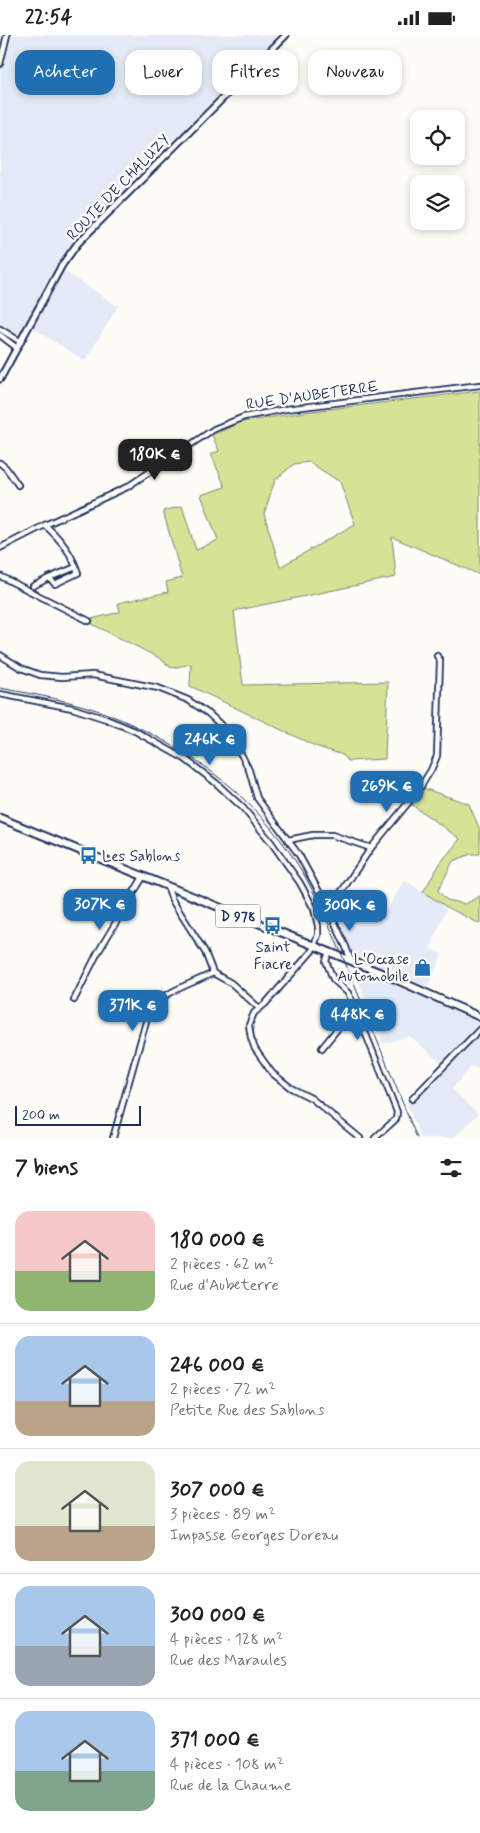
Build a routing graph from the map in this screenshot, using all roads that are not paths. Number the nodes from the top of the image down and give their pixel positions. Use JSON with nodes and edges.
{"nodes":[{"id":1,"x":7,"y":35,"type":"edge"},
{"id":2,"x":286,"y":35,"type":"edge"},
{"id":3,"x":0,"y":64,"type":"edge"},
{"id":4,"x":0,"y":329,"type":"edge"},
{"id":5,"x":0,"y":335,"type":"edge"},
{"id":6,"x":20,"y":342,"type":"junction"},
{"id":7,"x":17,"y":348,"type":"junction"},
{"id":8,"x":0,"y":379,"type":"edge"},
{"id":9,"x":480,"y":385,"type":"edge"},
{"id":10,"x":0,"y":463,"type":"edge"},
{"id":11,"x":18,"y":485,"type":"dead end"},
{"id":12,"x":46,"y":525,"type":"junction"},
{"id":13,"x":0,"y":548,"type":"edge"},
{"id":14,"x":0,"y":576,"type":"edge"},
{"id":15,"x":34,"y":586,"type":"dead end"},
{"id":16,"x":89,"y":621,"type":"dead end"},
{"id":17,"x":0,"y":655,"type":"edge"},
{"id":18,"x":437,"y":657,"type":"dead end"},
{"id":19,"x":0,"y":695,"type":"edge"},
{"id":20,"x":0,"y":819,"type":"edge"},
{"id":21,"x":288,"y":840,"type":"junction"},
{"id":22,"x":371,"y":848,"type":"junction"},
{"id":23,"x":143,"y":877,"type":"junction"},
{"id":24,"x":168,"y":888,"type":"junction"},
{"id":25,"x":328,"y":908,"type":"junction"},
{"id":26,"x":315,"y":947,"type":"junction"},
{"id":27,"x":329,"y":952,"type":"junction"},
{"id":28,"x":351,"y":961,"type":"junction"},
{"id":29,"x":213,"y":973,"type":"junction"},
{"id":30,"x":74,"y":1000,"type":"dead end"},
{"id":31,"x":355,"y":1007,"type":"junction"},
{"id":32,"x":259,"y":1008,"type":"junction"},
{"id":33,"x":480,"y":1017,"type":"edge"},
{"id":34,"x":480,"y":1029,"type":"edge"},
{"id":35,"x":322,"y":1048,"type":"dead end"},
{"id":36,"x":412,"y":1099,"type":"dead end"},
{"id":37,"x":113,"y":1138,"type":"edge"},
{"id":38,"x":360,"y":1138,"type":"edge"},
{"id":39,"x":375,"y":1138,"type":"edge"}],
"edges":[{"from":1,"to":3,"type":"street"},
{"from":2,"to":6,"type":"street","name":"ROUTE DE CHALUZY"},
{"from":4,"to":6,"type":"street"},
{"from":5,"to":7,"type":"street"},
{"from":6,"to":7,"type":"street","name":"ROUTE DE CHALUZY"},
{"from":7,"to":8,"type":"street","name":"ROUTE DE CHALUZY"},
{"from":9,"to":12,"type":"street","name":"RUE D'AUBETERRE"},
{"from":10,"to":11,"type":"street"},
{"from":12,"to":13,"type":"street","name":"RUE D'AUBETERRE"},
{"from":12,"to":15,"type":"street"},
{"from":14,"to":16,"type":"street"},
{"from":17,"to":21,"type":"street"},
{"from":18,"to":22,"type":"street"},
{"from":19,"to":26,"type":"street"},
{"from":20,"to":23,"type":"main road","number":"D 978"},
{"from":21,"to":22,"type":"street"},
{"from":21,"to":25,"type":"street"},
{"from":22,"to":25,"type":"street"},
{"from":23,"to":24,"type":"main road","number":"D 978"},
{"from":23,"to":30,"type":"street"},
{"from":24,"to":26,"type":"main road","number":"D 978"},
{"from":24,"to":29,"type":"street"},
{"from":25,"to":28,"type":"street"},
{"from":26,"to":27,"type":"main road","number":"D 978"},
{"from":26,"to":32,"type":"street"},
{"from":27,"to":28,"type":"main road","number":"D 978"},
{"from":27,"to":31,"type":"street"},
{"from":28,"to":33,"type":"main road","number":"D 978"},
{"from":29,"to":32,"type":"street"},
{"from":29,"to":37,"type":"street"},
{"from":31,"to":35,"type":"street"},
{"from":31,"to":39,"type":"street"},
{"from":32,"to":38,"type":"street"},
{"from":34,"to":36,"type":"street"}]}
